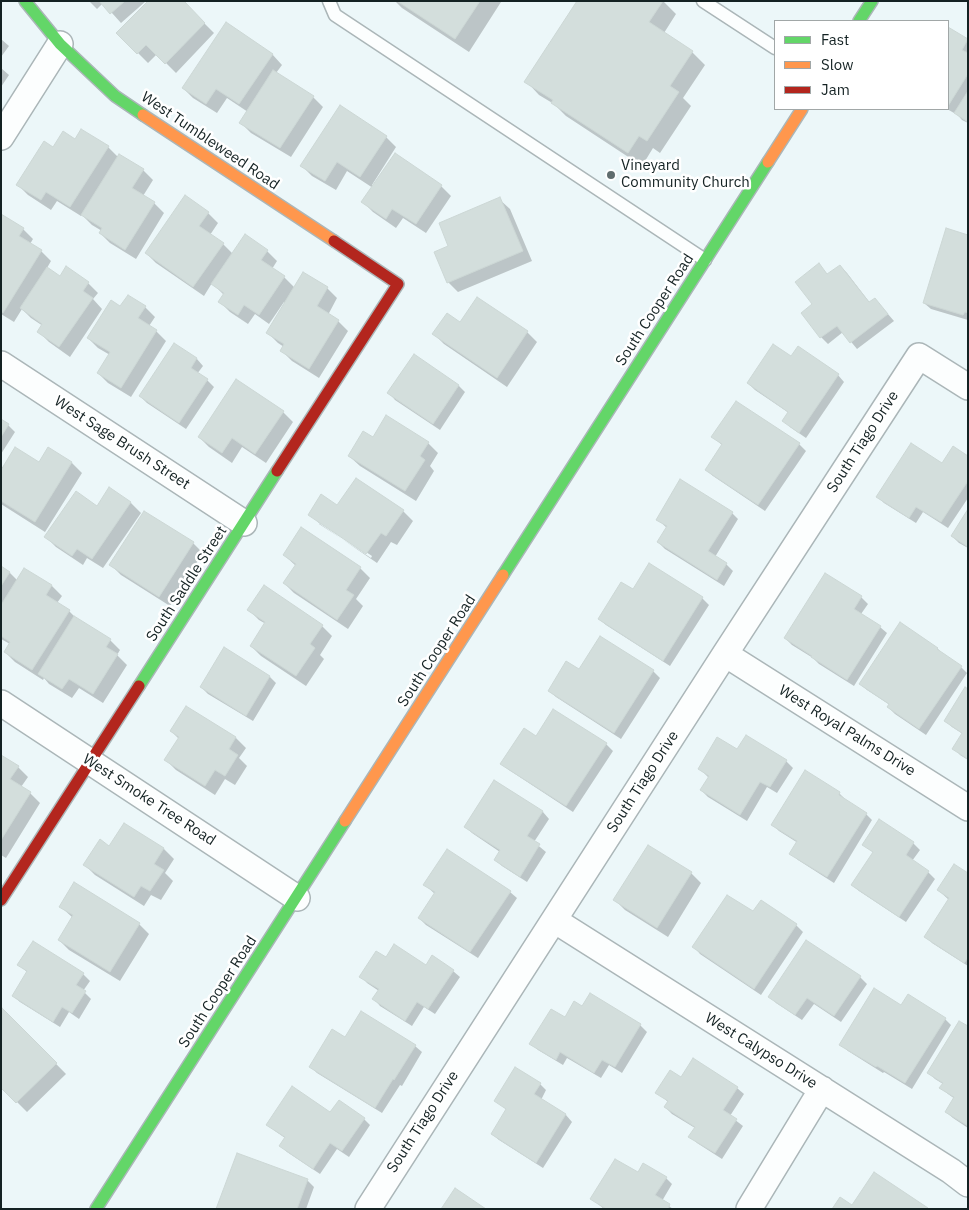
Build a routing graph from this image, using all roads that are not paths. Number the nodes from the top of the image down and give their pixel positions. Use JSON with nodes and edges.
{"nodes":[{"id":1,"x":25,"y":1,"type":"edge"},
{"id":2,"x":329,"y":1,"type":"edge"},
{"id":3,"x":703,"y":1,"type":"edge"},
{"id":4,"x":872,"y":1,"type":"edge"},
{"id":5,"x":860,"y":20,"type":"edge"},
{"id":6,"x":60,"y":44,"type":"junction"},
{"id":7,"x":774,"y":47,"type":"edge"},
{"id":8,"x":801,"y":110,"type":"edge"},
{"id":9,"x":1,"y":137,"type":"edge"},
{"id":10,"x":705,"y":260,"type":"junction"},
{"id":11,"x":398,"y":284,"type":"joint"},
{"id":12,"x":1,"y":364,"type":"edge"},
{"id":13,"x":968,"y":387,"type":"edge"},
{"id":14,"x":244,"y":523,"type":"junction"},
{"id":15,"x":725,"y":654,"type":"junction"},
{"id":16,"x":1,"y":703,"type":"edge"},
{"id":17,"x":90,"y":761,"type":"junction"},
{"id":18,"x":968,"y":808,"type":"edge"},
{"id":19,"x":297,"y":898,"type":"junction"},
{"id":20,"x":1,"y":900,"type":"edge"},
{"id":21,"x":554,"y":920,"type":"junction"},
{"id":22,"x":822,"y":1089,"type":"junction"},
{"id":23,"x":968,"y":1184,"type":"edge"},
{"id":24,"x":96,"y":1209,"type":"edge"},
{"id":25,"x":368,"y":1209,"type":"edge"},
{"id":26,"x":749,"y":1209,"type":"edge"}],
"edges":[{"from":1,"to":6,"type":"main road","name":"West Tumbleweed Road"},
{"from":2,"to":10,"type":"lane"},
{"from":3,"to":7,"type":"lane"},
{"from":4,"to":5,"type":"main road"},
{"from":6,"to":9,"type":"street"},
{"from":6,"to":11,"type":"main road","name":"West Tumbleweed Road"},
{"from":8,"to":10,"type":"main road","name":"South Cooper Road"},
{"from":10,"to":19,"type":"main road","name":"South Cooper Road"},
{"from":11,"to":14,"type":"main road","name":"South Saddle Street"},
{"from":12,"to":14,"type":"street","name":"West Sage Brush Street"},
{"from":13,"to":15,"type":"street","name":"South Tiago Drive"},
{"from":14,"to":17,"type":"main road","name":"South Saddle Street"},
{"from":15,"to":18,"type":"street","name":"West Royal Palms Drive"},
{"from":15,"to":21,"type":"street","name":"South Tiago Drive"},
{"from":16,"to":17,"type":"street","name":"West Smoke Tree Road"},
{"from":17,"to":19,"type":"street","name":"West Smoke Tree Road"},
{"from":17,"to":20,"type":"main road","name":"South Saddle Street"},
{"from":19,"to":24,"type":"main road","name":"South Cooper Road"},
{"from":21,"to":22,"type":"street","name":"West Calypso Drive"},
{"from":21,"to":25,"type":"street","name":"South Tiago Drive"},
{"from":22,"to":23,"type":"street","name":"West Calypso Drive"},
{"from":22,"to":26,"type":"street"}]}
